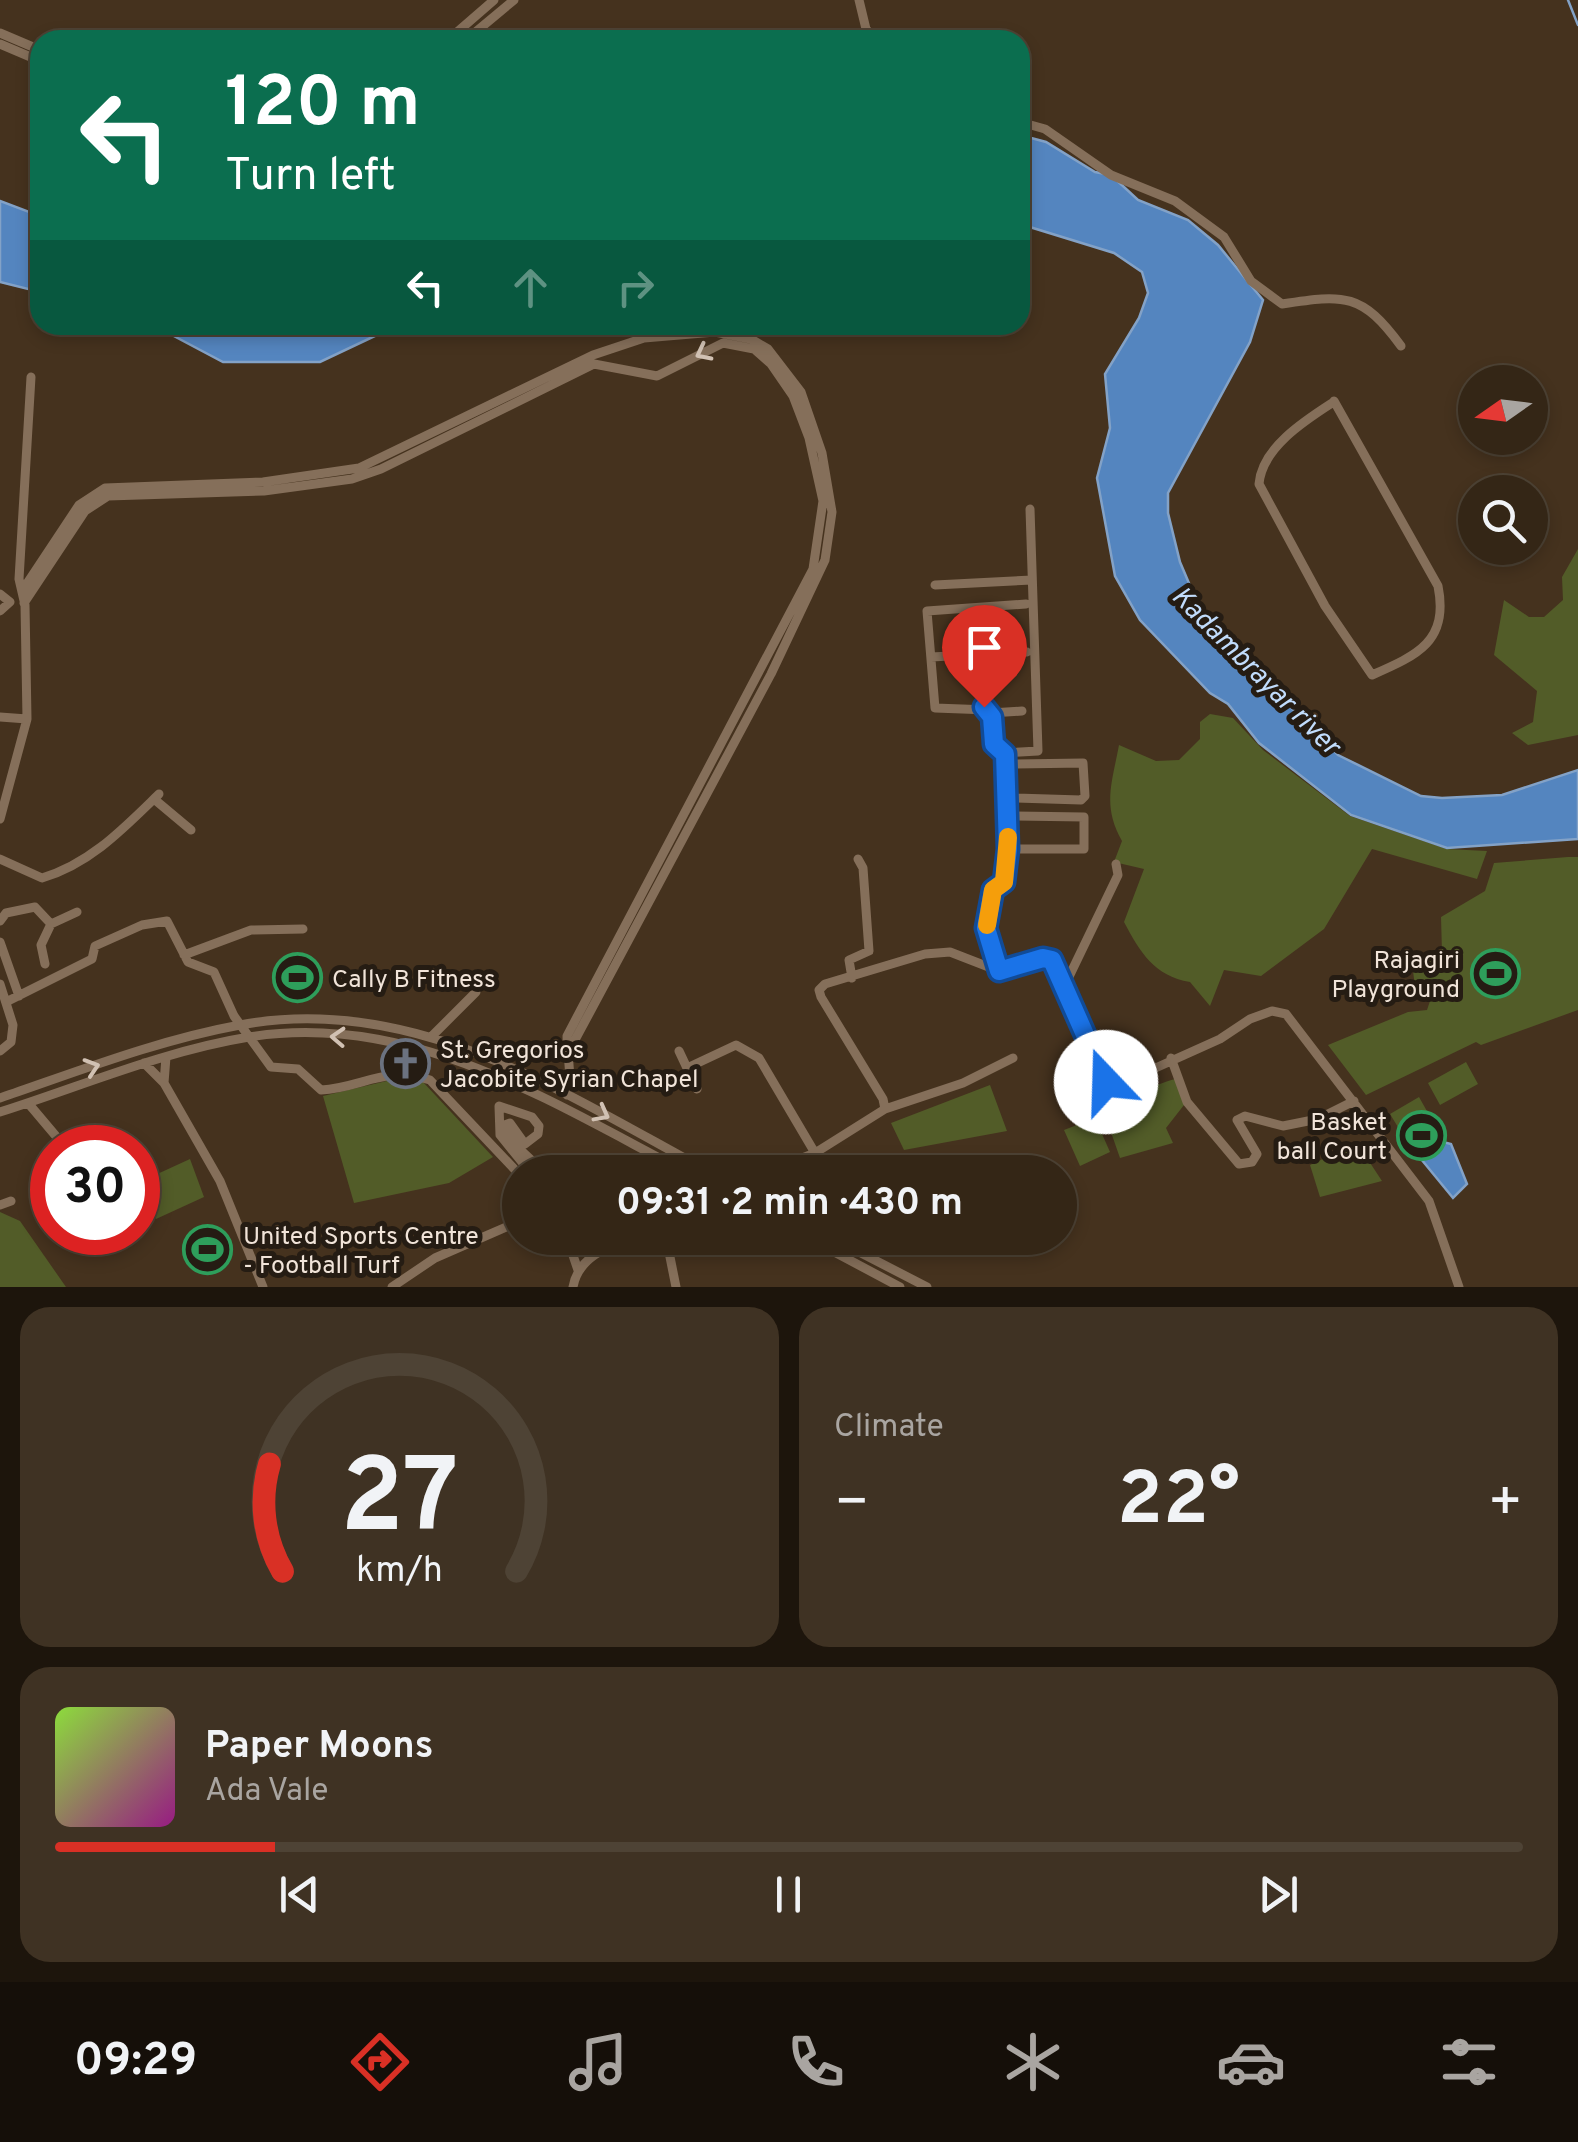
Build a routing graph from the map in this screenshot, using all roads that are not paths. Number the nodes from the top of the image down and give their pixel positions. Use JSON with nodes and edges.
{"nodes":[{"id":1,"x":494,"y":0,"type":"edge"},
{"id":2,"x":514,"y":0,"type":"edge"},
{"id":3,"x":858,"y":0,"type":"edge"},
{"id":4,"x":460,"y":30,"type":"edge"},
{"id":5,"x":478,"y":30,"type":"edge"},
{"id":6,"x":867,"y":30,"type":"edge"},
{"id":7,"x":0,"y":34,"type":"edge"},
{"id":8,"x":0,"y":44,"type":"edge"},
{"id":9,"x":30,"y":46,"type":"edge"},
{"id":10,"x":30,"y":57,"type":"edge"},
{"id":11,"x":1030,"y":125,"type":"edge"},
{"id":12,"x":680,"y":335,"type":"edge"},
{"id":13,"x":737,"y":335,"type":"edge"},
{"id":14,"x":1401,"y":346,"type":"dead end"},
{"id":15,"x":31,"y":377,"type":"dead end"},
{"id":16,"x":1333,"y":402,"type":"joint"},
{"id":17,"x":1030,"y":509,"type":"dead end"},
{"id":18,"x":1032,"y":580,"type":"junction"},
{"id":19,"x":936,"y":585,"type":"dead end"},
{"id":20,"x":5,"y":597,"type":"edge"},
{"id":21,"x":23,"y":598,"type":"junction"},
{"id":22,"x":1026,"y":604,"type":"dead end"},
{"id":23,"x":0,"y":611,"type":"edge"},
{"id":24,"x":0,"y":620,"type":"edge"},
{"id":25,"x":1028,"y":652,"type":"dead end"},
{"id":26,"x":931,"y":657,"type":"junction"},
{"id":27,"x":1022,"y":711,"type":"dead end"},
{"id":28,"x":991,"y":714,"type":"junction"},
{"id":29,"x":0,"y":717,"type":"edge"},
{"id":30,"x":26,"y":720,"type":"junction"},
{"id":31,"x":1007,"y":760,"type":"junction"},
{"id":32,"x":1008,"y":816,"type":"junction"},
{"id":33,"x":0,"y":819,"type":"edge"},
{"id":34,"x":191,"y":830,"type":"dead end"},
{"id":35,"x":1008,"y":849,"type":"junction"},
{"id":36,"x":0,"y":859,"type":"edge"},
{"id":37,"x":858,"y":859,"type":"dead end"},
{"id":38,"x":1116,"y":864,"type":"dead end"},
{"id":39,"x":78,"y":912,"type":"dead end"},
{"id":40,"x":0,"y":921,"type":"edge"},
{"id":41,"x":51,"y":924,"type":"junction"},
{"id":42,"x":303,"y":929,"type":"dead end"},
{"id":43,"x":0,"y":942,"type":"edge"},
{"id":44,"x":184,"y":955,"type":"junction"},
{"id":45,"x":45,"y":964,"type":"dead end"},
{"id":46,"x":999,"y":971,"type":"junction"},
{"id":47,"x":852,"y":978,"type":"junction"},
{"id":48,"x":0,"y":984,"type":"edge"},
{"id":49,"x":1065,"y":986,"type":"junction"},
{"id":50,"x":476,"y":992,"type":"dead end"},
{"id":51,"x":19,"y":996,"type":"junction"},
{"id":52,"x":8,"y":1001,"type":"junction"},
{"id":53,"x":244,"y":1024,"type":"junction"},
{"id":54,"x":252,"y":1036,"type":"junction"},
{"id":55,"x":432,"y":1036,"type":"junction"},
{"id":56,"x":567,"y":1046,"type":"junction"},
{"id":57,"x":678,"y":1051,"type":"dead end"},
{"id":58,"x":0,"y":1052,"type":"edge"},
{"id":59,"x":166,"y":1057,"type":"junction"},
{"id":60,"x":1014,"y":1058,"type":"dead end"},
{"id":61,"x":1170,"y":1058,"type":"junction"},
{"id":62,"x":144,"y":1062,"type":"junction"},
{"id":63,"x":687,"y":1068,"type":"junction"},
{"id":64,"x":164,"y":1082,"type":"junction"},
{"id":65,"x":697,"y":1090,"type":"dead end"},
{"id":66,"x":567,"y":1096,"type":"junction"},
{"id":67,"x":0,"y":1098,"type":"edge"},
{"id":68,"x":1354,"y":1101,"type":"junction"},
{"id":69,"x":28,"y":1103,"type":"junction"},
{"id":70,"x":885,"y":1109,"type":"junction"},
{"id":71,"x":0,"y":1112,"type":"edge"},
{"id":72,"x":47,"y":1125,"type":"edge"},
{"id":73,"x":814,"y":1153,"type":"junction"},
{"id":74,"x":507,"y":1155,"type":"edge"},
{"id":75,"x":513,"y":1155,"type":"edge"},
{"id":76,"x":521,"y":1155,"type":"edge"},
{"id":77,"x":653,"y":1155,"type":"edge"},
{"id":78,"x":678,"y":1155,"type":"edge"},
{"id":79,"x":809,"y":1155,"type":"edge"},
{"id":80,"x":502,"y":1229,"type":"edge"},
{"id":81,"x":573,"y":1255,"type":"edge"},
{"id":82,"x":594,"y":1255,"type":"edge"},
{"id":83,"x":670,"y":1255,"type":"edge"},
{"id":84,"x":840,"y":1255,"type":"edge"},
{"id":85,"x":873,"y":1255,"type":"edge"},
{"id":86,"x":578,"y":1270,"type":"junction"},
{"id":87,"x":263,"y":1287,"type":"edge"},
{"id":88,"x":392,"y":1287,"type":"edge"},
{"id":89,"x":574,"y":1287,"type":"edge"},
{"id":90,"x":676,"y":1287,"type":"edge"},
{"id":91,"x":900,"y":1287,"type":"edge"},
{"id":92,"x":927,"y":1287,"type":"edge"},
{"id":93,"x":1458,"y":1287,"type":"edge"}],
"edges":[{"from":1,"to":4,"type":"street"},
{"from":2,"to":5,"type":"street"},
{"from":3,"to":6,"type":"street"},
{"from":7,"to":9,"type":"street"},
{"from":8,"to":10,"type":"street"},
{"from":11,"to":14,"type":"street"},
{"from":12,"to":21,"type":"street"},
{"from":13,"to":56,"type":"street"},
{"from":15,"to":21,"type":"street"},
{"from":16,"to":16,"type":"street"},
{"from":17,"to":18,"type":"street"},
{"from":18,"to":19,"type":"street"},
{"from":18,"to":31,"type":"street"},
{"from":20,"to":21,"type":"street"},
{"from":20,"to":23,"type":"street"},
{"from":21,"to":30,"type":"street"},
{"from":56,"to":21,"type":"street","one_way":true},
{"from":22,"to":26,"type":"street"},
{"from":23,"to":24,"type":"street"},
{"from":25,"to":26,"type":"street"},
{"from":26,"to":28,"type":"street"},
{"from":27,"to":28,"type":"street"},
{"from":28,"to":31,"type":"street"},
{"from":29,"to":30,"type":"street"},
{"from":30,"to":33,"type":"street"},
{"from":31,"to":31,"type":"street"},
{"from":31,"to":32,"type":"street"},
{"from":32,"to":35,"type":"street"},
{"from":32,"to":35,"type":"street"},
{"from":34,"to":36,"type":"street"},
{"from":35,"to":46,"type":"street"},
{"from":37,"to":47,"type":"street"},
{"from":38,"to":49,"type":"street"},
{"from":39,"to":41,"type":"street"},
{"from":40,"to":41,"type":"street"},
{"from":41,"to":45,"type":"street"},
{"from":42,"to":44,"type":"street"},
{"from":43,"to":51,"type":"street"},
{"from":44,"to":51,"type":"street"},
{"from":44,"to":53,"type":"street"},
{"from":46,"to":47,"type":"street"},
{"from":46,"to":49,"type":"street"},
{"from":47,"to":70,"type":"street"},
{"from":48,"to":52,"type":"street"},
{"from":49,"to":61,"type":"street"},
{"from":50,"to":55,"type":"street"},
{"from":51,"to":52,"type":"street"},
{"from":52,"to":58,"type":"street"},
{"from":53,"to":54,"type":"street"},
{"from":53,"to":55,"type":"street"},
{"from":67,"to":53,"type":"street","one_way":true},
{"from":54,"to":59,"type":"street"},
{"from":54,"to":74,"type":"street"},
{"from":77,"to":54,"type":"street","one_way":true},
{"from":55,"to":66,"type":"street"},
{"from":56,"to":66,"type":"street"},
{"from":57,"to":63,"type":"street"},
{"from":59,"to":62,"type":"street"},
{"from":59,"to":64,"type":"street"},
{"from":60,"to":70,"type":"street"},
{"from":61,"to":68,"type":"street"},
{"from":61,"to":68,"type":"street"},
{"from":62,"to":64,"type":"street"},
{"from":62,"to":69,"type":"street"},
{"from":63,"to":65,"type":"street"},
{"from":63,"to":73,"type":"street"},
{"from":64,"to":87,"type":"street"},
{"from":66,"to":78,"type":"street","one_way":true},
{"from":68,"to":93,"type":"street"},
{"from":69,"to":71,"type":"street"},
{"from":69,"to":72,"type":"street"},
{"from":70,"to":73,"type":"street"},
{"from":73,"to":79,"type":"street"},
{"from":75,"to":76,"type":"street"},
{"from":80,"to":88,"type":"street"},
{"from":81,"to":86,"type":"street"},
{"from":82,"to":86,"type":"street"},
{"from":83,"to":90,"type":"street"},
{"from":84,"to":91,"type":"street"},
{"from":85,"to":92,"type":"street"},
{"from":86,"to":89,"type":"street"}]}
